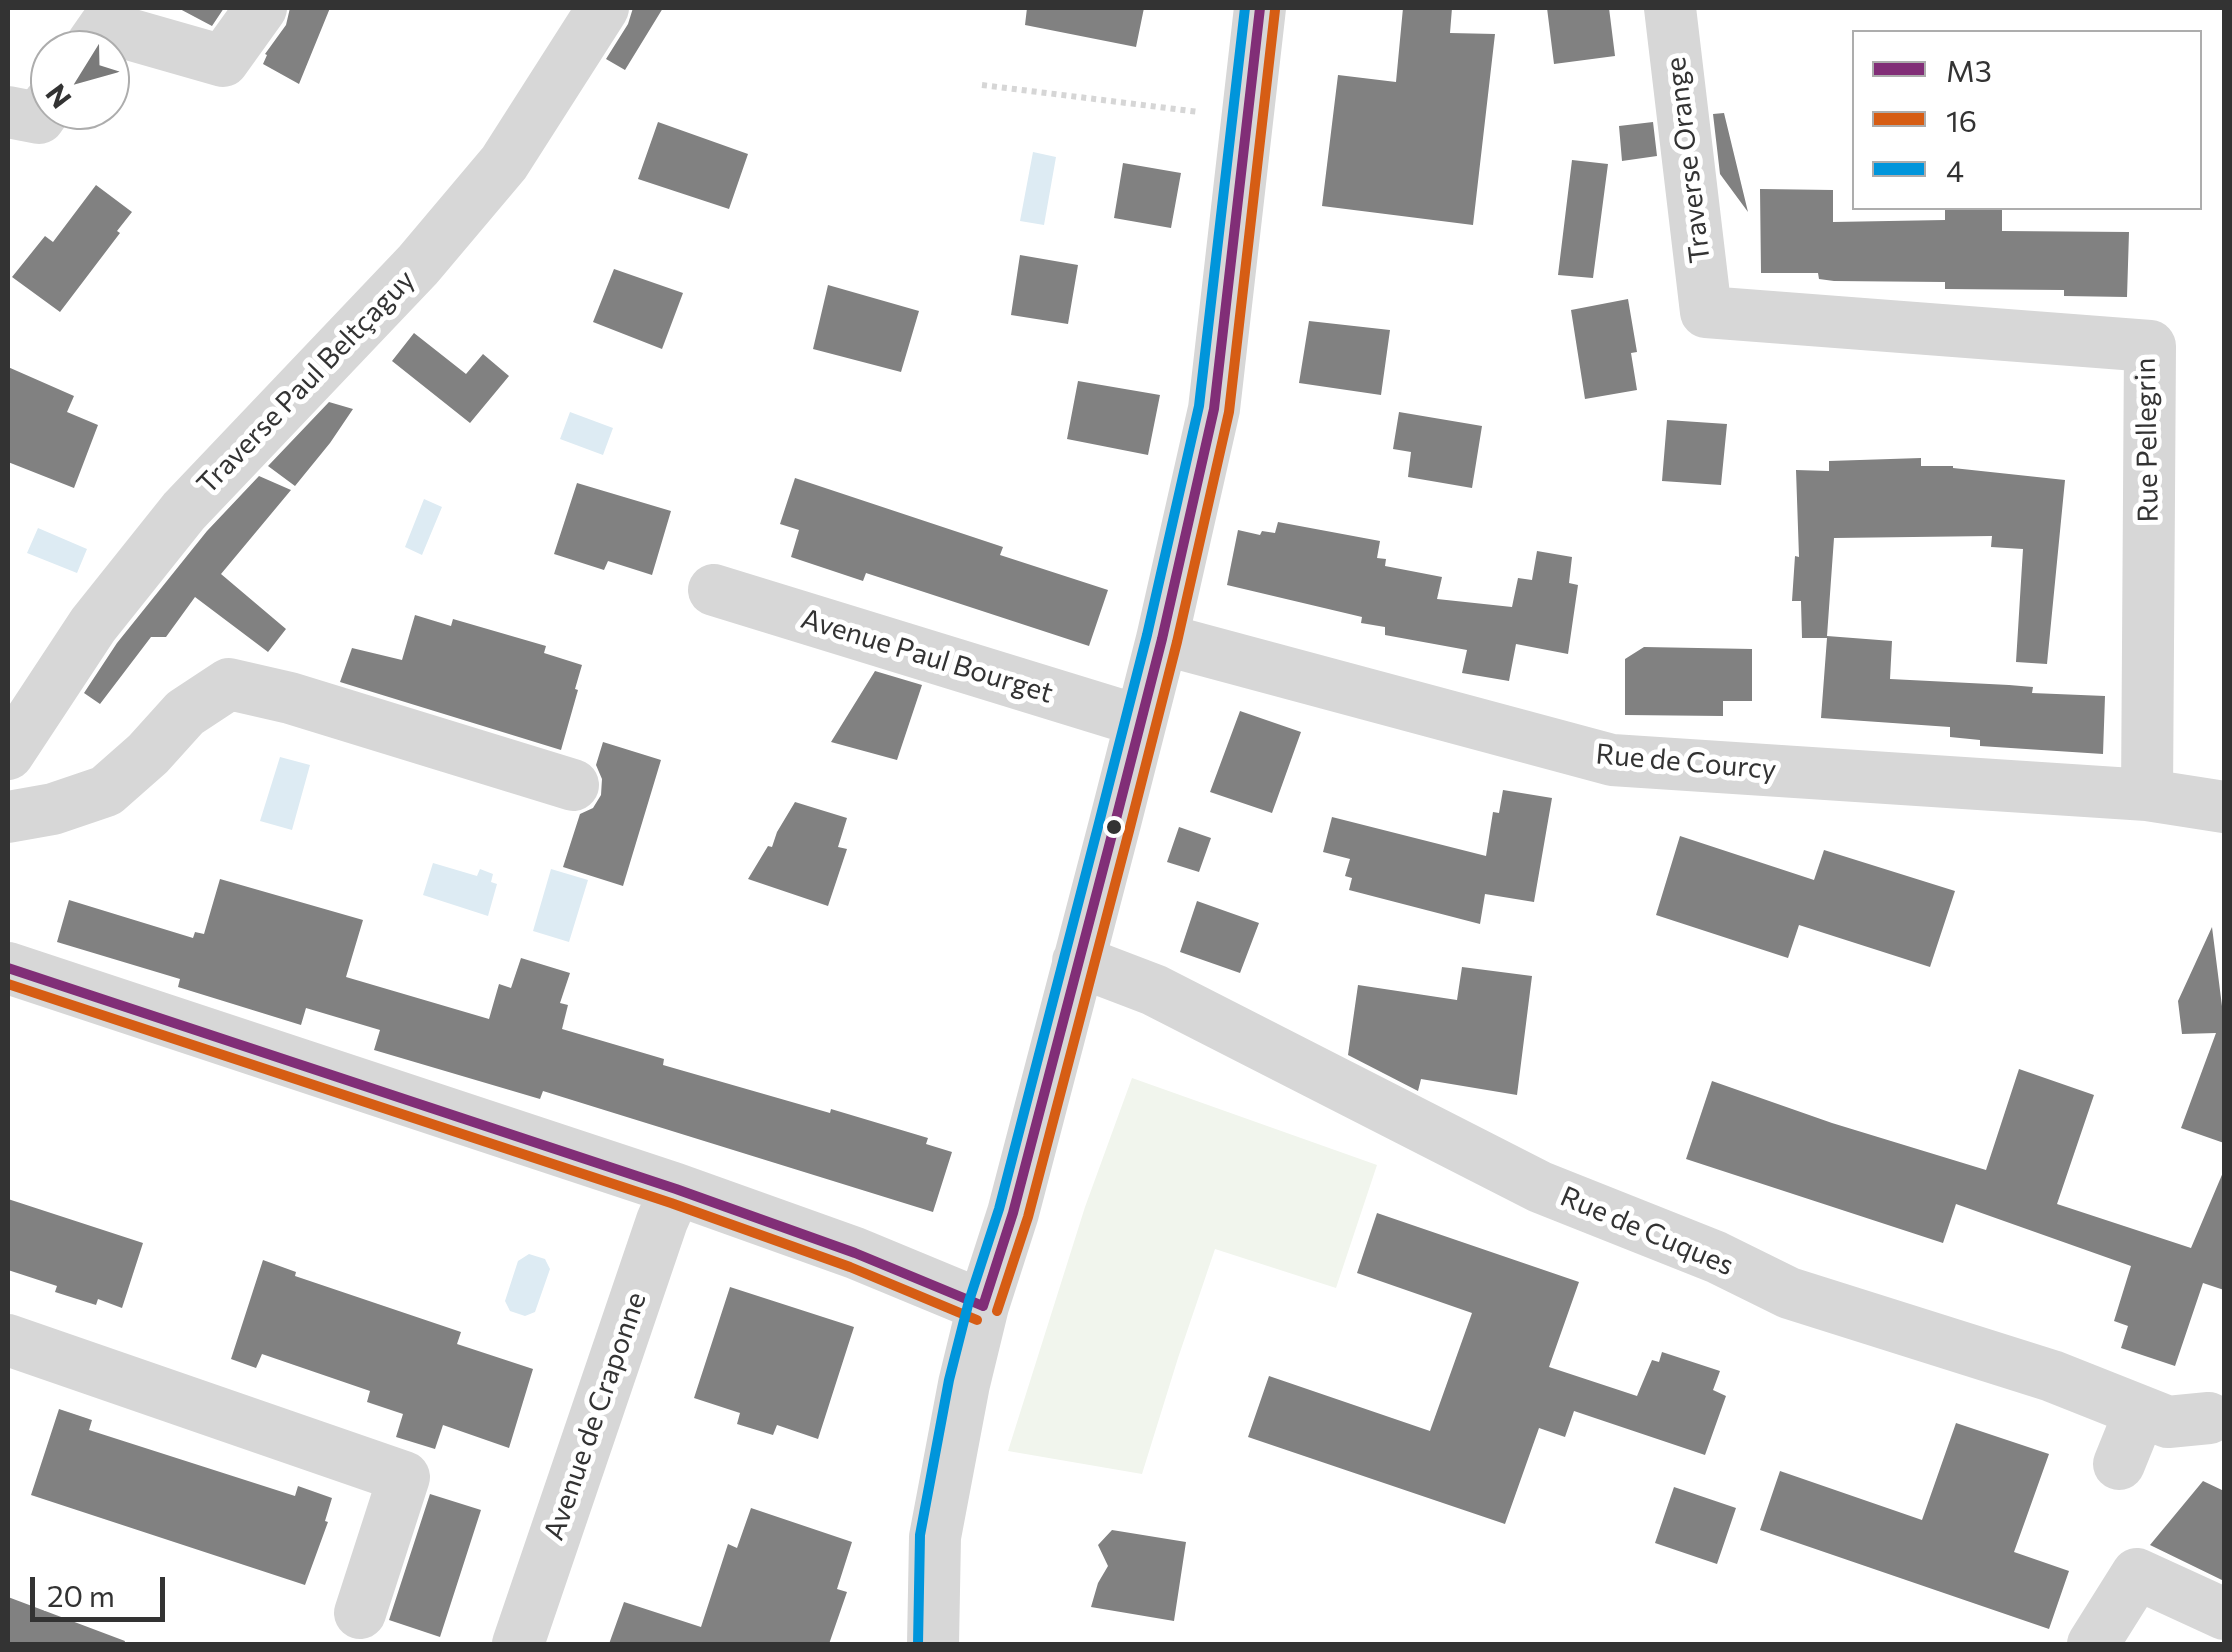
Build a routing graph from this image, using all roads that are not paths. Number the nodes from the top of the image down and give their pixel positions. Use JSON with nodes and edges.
{"nodes":[{"id":1,"x":261,"y":8,"type":"edge"},
{"id":2,"x":603,"y":8,"type":"edge"},
{"id":3,"x":1260,"y":8,"type":"edge"},
{"id":4,"x":1670,"y":8,"type":"edge"},
{"id":5,"x":130,"y":34,"type":"edge"},
{"id":6,"x":1706,"y":312,"type":"joint"},
{"id":7,"x":714,"y":590,"type":"dead end"},
{"id":8,"x":1162,"y":639,"type":"junction"},
{"id":9,"x":1140,"y":721,"type":"junction"},
{"id":10,"x":8,"y":754,"type":"edge"},
{"id":11,"x":572,"y":785,"type":"dead end"},
{"id":12,"x":2146,"y":795,"type":"junction"},
{"id":13,"x":2224,"y":807,"type":"edge"},
{"id":14,"x":8,"y":816,"type":"edge"},
{"id":15,"x":1078,"y":962,"type":"junction"},
{"id":16,"x":8,"y":968,"type":"edge"},
{"id":17,"x":676,"y":1190,"type":"junction"},
{"id":18,"x":983,"y":1306,"type":"junction"},
{"id":19,"x":8,"y":1340,"type":"edge"},
{"id":20,"x":2219,"y":1412,"type":"edge"},
{"id":21,"x":360,"y":1613,"type":"dead end"},
{"id":22,"x":2224,"y":1614,"type":"edge"},
{"id":23,"x":518,"y":1644,"type":"edge"},
{"id":24,"x":933,"y":1644,"type":"edge"},
{"id":25,"x":2093,"y":1644,"type":"edge"}],
"edges":[{"from":1,"to":5,"type":"street"},
{"from":2,"to":10,"type":"street","name":"Traverse Paul Beltçaguy"},
{"from":3,"to":8,"type":"street"},
{"from":4,"to":6,"type":"street","name":"Traverse Orange"},
{"from":6,"to":12,"type":"street","name":"Rue Pellegrin"},
{"from":7,"to":9,"type":"street","name":"Avenue Paul Bourget"},
{"from":8,"to":9,"type":"street"},
{"from":8,"to":12,"type":"street","name":"Rue de Courcy"},
{"from":9,"to":15,"type":"street"},
{"from":11,"to":14,"type":"street"},
{"from":12,"to":13,"type":"street","name":"Rue de Courcy"},
{"from":15,"to":18,"type":"street"},
{"from":15,"to":20,"type":"street","name":"Rue de Cuques"},
{"from":16,"to":17,"type":"street"},
{"from":17,"to":18,"type":"street"},
{"from":17,"to":23,"type":"street","name":"Avenue de Craponne"},
{"from":18,"to":24,"type":"street"},
{"from":19,"to":21,"type":"street"},
{"from":22,"to":25,"type":"street"}]}
